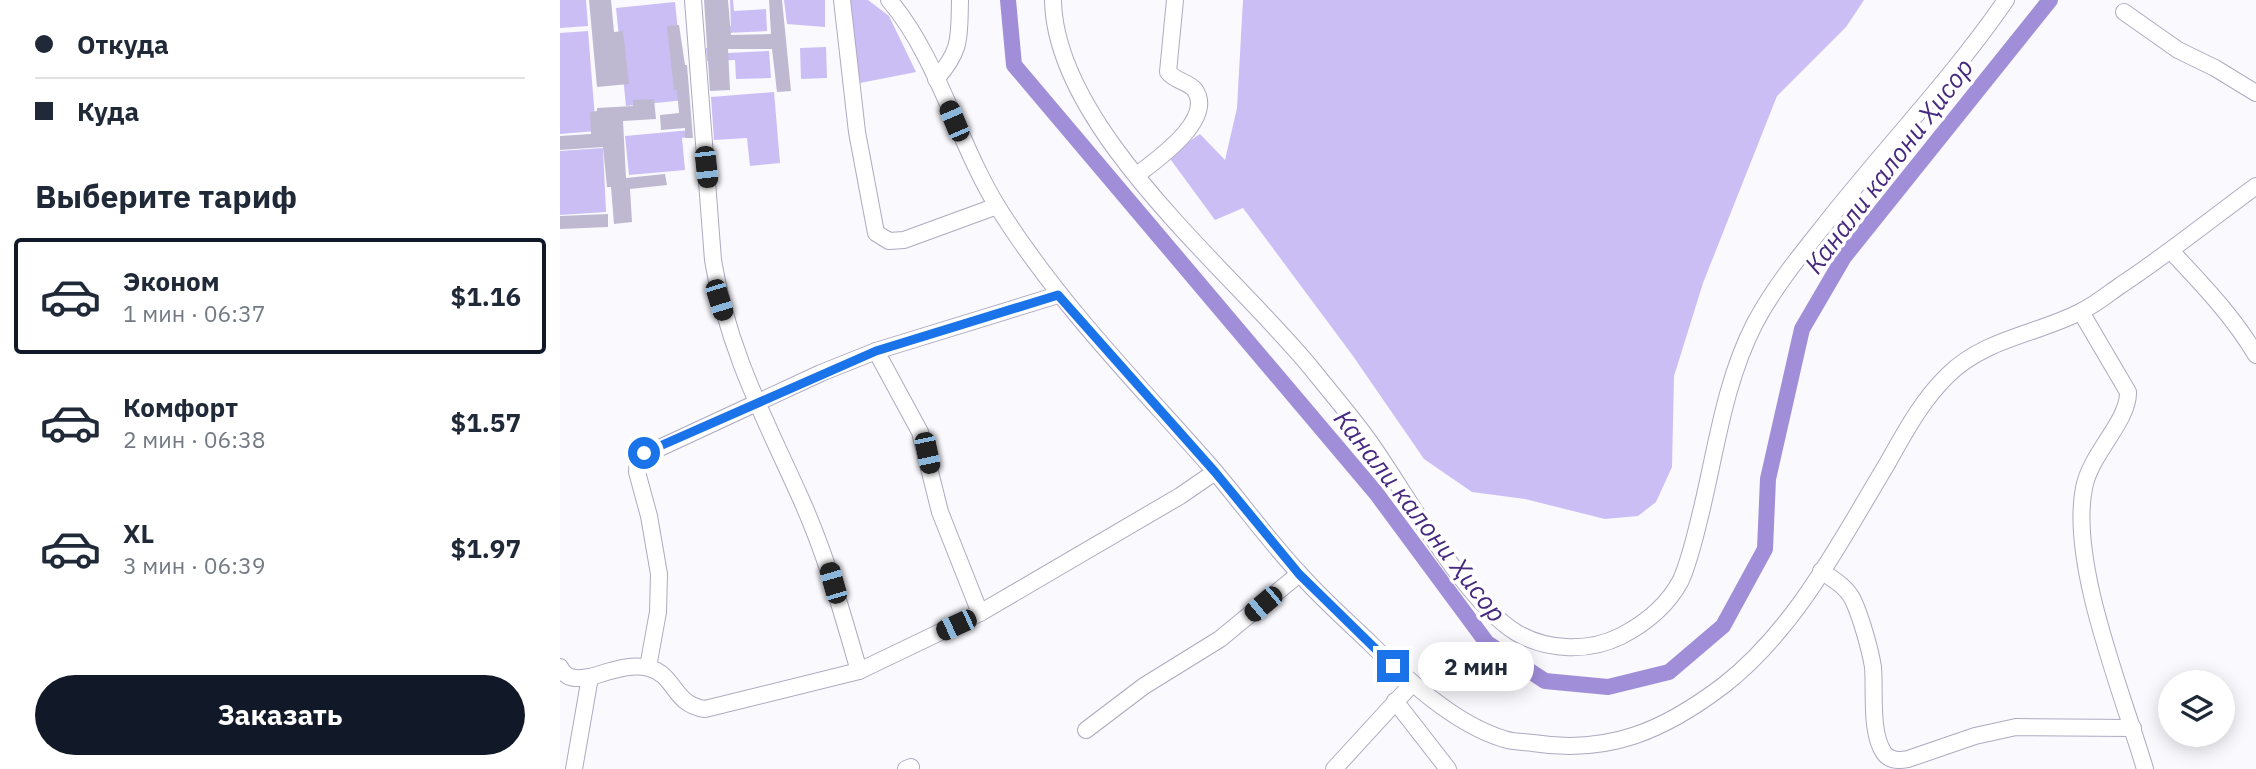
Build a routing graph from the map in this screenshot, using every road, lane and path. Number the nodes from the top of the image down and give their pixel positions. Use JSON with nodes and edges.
{"nodes":[{"id":1,"x":693,"y":0,"type":"edge"},
{"id":2,"x":842,"y":0,"type":"edge"},
{"id":3,"x":889,"y":0,"type":"edge"},
{"id":4,"x":960,"y":0,"type":"edge"},
{"id":5,"x":1053,"y":0,"type":"edge"},
{"id":6,"x":1175,"y":0,"type":"edge"},
{"id":7,"x":2006,"y":0,"type":"edge"},
{"id":8,"x":2124,"y":12,"type":"dead end"},
{"id":9,"x":936,"y":79,"type":"junction"},
{"id":10,"x":2256,"y":93,"type":"edge"},
{"id":11,"x":1137,"y":175,"type":"junction"},
{"id":12,"x":2256,"y":186,"type":"edge"},
{"id":13,"x":997,"y":206,"type":"junction"},
{"id":14,"x":2171,"y":251,"type":"junction"},
{"id":15,"x":1058,"y":295,"type":"junction"},
{"id":16,"x":2081,"y":312,"type":"junction"},
{"id":17,"x":876,"y":351,"type":"junction"},
{"id":18,"x":2256,"y":355,"type":"edge"},
{"id":19,"x":755,"y":404,"type":"junction"},
{"id":20,"x":1215,"y":472,"type":"junction"},
{"id":21,"x":1821,"y":571,"type":"junction"},
{"id":22,"x":1299,"y":574,"type":"junction"},
{"id":23,"x":980,"y":614,"type":"junction"},
{"id":24,"x":560,"y":667,"type":"edge"},
{"id":25,"x":648,"y":667,"type":"junction"},
{"id":26,"x":859,"y":671,"type":"junction"},
{"id":27,"x":590,"y":677,"type":"junction"},
{"id":28,"x":1412,"y":684,"type":"junction"},
{"id":29,"x":1395,"y":701,"type":"junction"},
{"id":30,"x":2133,"y":728,"type":"junction"},
{"id":31,"x":1086,"y":730,"type":"dead end"},
{"id":32,"x":574,"y":769,"type":"edge"},
{"id":33,"x":1334,"y":769,"type":"edge"},
{"id":34,"x":1448,"y":769,"type":"edge"},
{"id":35,"x":2145,"y":769,"type":"edge"}],
"edges":[{"from":1,"to":19,"type":"street"},
{"from":2,"to":13,"type":"street"},
{"from":3,"to":9,"type":"street"},
{"from":4,"to":9,"type":"street"},
{"from":5,"to":11,"type":"street"},
{"from":6,"to":11,"type":"street"},
{"from":7,"to":11,"type":"street"},
{"from":8,"to":10,"type":"street"},
{"from":9,"to":13,"type":"street"},
{"from":12,"to":14,"type":"street"},
{"from":13,"to":15,"type":"street"},
{"from":14,"to":16,"type":"street"},
{"from":14,"to":18,"type":"street"},
{"from":15,"to":17,"type":"street"},
{"from":15,"to":20,"type":"street"},
{"from":16,"to":21,"type":"street"},
{"from":16,"to":30,"type":"street"},
{"from":17,"to":19,"type":"street"},
{"from":17,"to":23,"type":"street"},
{"from":19,"to":25,"type":"street"},
{"from":19,"to":26,"type":"street"},
{"from":20,"to":22,"type":"street"},
{"from":20,"to":23,"type":"street"},
{"from":21,"to":28,"type":"street"},
{"from":21,"to":30,"type":"street"},
{"from":22,"to":28,"type":"street"},
{"from":22,"to":31,"type":"street"},
{"from":23,"to":26,"type":"street"},
{"from":24,"to":27,"type":"street"},
{"from":25,"to":26,"type":"street"},
{"from":25,"to":27,"type":"street"},
{"from":27,"to":32,"type":"street"},
{"from":28,"to":29,"type":"street"},
{"from":29,"to":33,"type":"street"},
{"from":29,"to":34,"type":"street"},
{"from":30,"to":35,"type":"street"}]}
